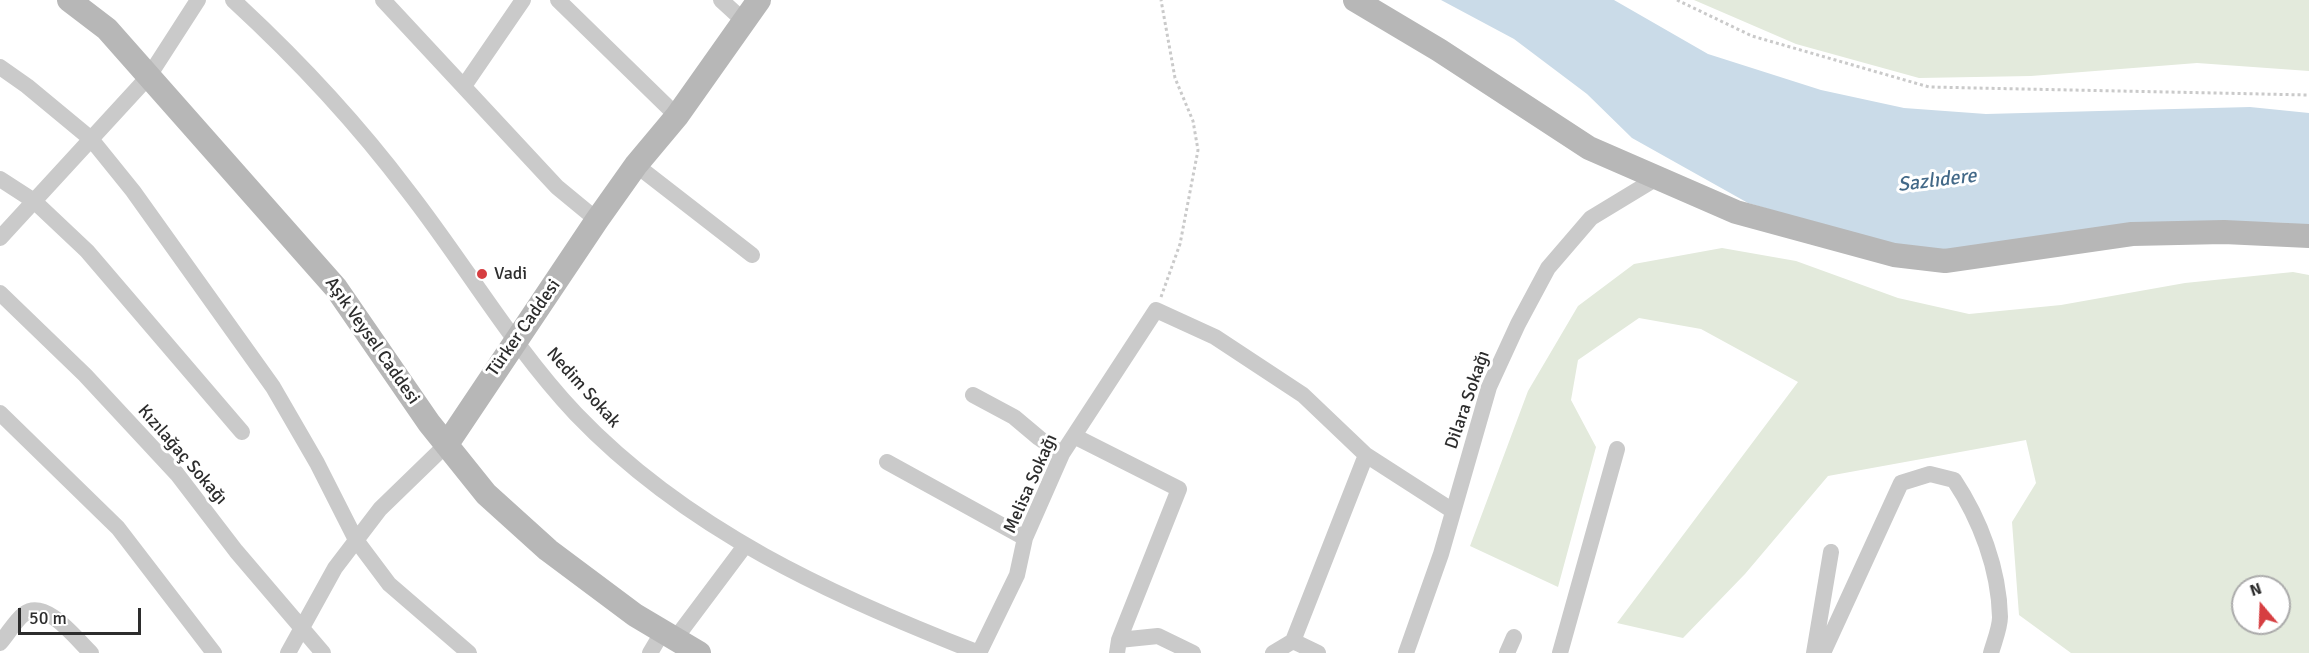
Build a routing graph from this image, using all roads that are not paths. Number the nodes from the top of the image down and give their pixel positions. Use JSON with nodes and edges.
{"nodes":[{"id":1,"x":69,"y":0,"type":"edge"},
{"id":2,"x":198,"y":0,"type":"edge"},
{"id":3,"x":233,"y":0,"type":"edge"},
{"id":4,"x":383,"y":0,"type":"edge"},
{"id":5,"x":523,"y":0,"type":"edge"},
{"id":6,"x":558,"y":0,"type":"edge"},
{"id":7,"x":721,"y":0,"type":"edge"},
{"id":8,"x":759,"y":0,"type":"edge"},
{"id":9,"x":1355,"y":0,"type":"edge"},
{"id":10,"x":745,"y":22,"type":"junction"},
{"id":11,"x":0,"y":67,"type":"edge"},
{"id":12,"x":149,"y":76,"type":"junction"},
{"id":13,"x":464,"y":86,"type":"junction"},
{"id":14,"x":677,"y":116,"type":"junction"},
{"id":15,"x":91,"y":139,"type":"junction"},
{"id":16,"x":636,"y":165,"type":"junction"},
{"id":17,"x":1657,"y":178,"type":"junction"},
{"id":18,"x":0,"y":179,"type":"edge"},
{"id":19,"x":34,"y":201,"type":"junction"},
{"id":20,"x":597,"y":220,"type":"junction"},
{"id":21,"x":2309,"y":236,"type":"edge"},
{"id":22,"x":0,"y":238,"type":"edge"},
{"id":23,"x":752,"y":255,"type":"dead end"},
{"id":24,"x":0,"y":293,"type":"edge"},
{"id":25,"x":515,"y":340,"type":"junction"},
{"id":26,"x":973,"y":395,"type":"dead end"},
{"id":27,"x":0,"y":413,"type":"edge"},
{"id":28,"x":242,"y":432,"type":"dead end"},
{"id":29,"x":1074,"y":436,"type":"junction"},
{"id":30,"x":447,"y":444,"type":"junction"},
{"id":31,"x":1617,"y":449,"type":"dead end"},
{"id":32,"x":1062,"y":454,"type":"junction"},
{"id":33,"x":1366,"y":455,"type":"junction"},
{"id":34,"x":887,"y":462,"type":"dead end"},
{"id":35,"x":1454,"y":511,"type":"junction"},
{"id":36,"x":1025,"y":538,"type":"junction"},
{"id":37,"x":356,"y":540,"type":"junction"},
{"id":38,"x":744,"y":547,"type":"junction"},
{"id":39,"x":1831,"y":552,"type":"dead end"},
{"id":40,"x":301,"y":630,"type":"junction"},
{"id":41,"x":669,"y":635,"type":"junction"},
{"id":42,"x":1514,"y":637,"type":"dead end"},
{"id":43,"x":1293,"y":641,"type":"junction"},
{"id":44,"x":0,"y":643,"type":"edge"},
{"id":45,"x":1118,"y":647,"type":"edge"},
{"id":46,"x":958,"y":649,"type":"edge"},
{"id":47,"x":82,"y":650,"type":"edge"},
{"id":48,"x":214,"y":653,"type":"edge"},
{"id":49,"x":288,"y":653,"type":"edge"},
{"id":50,"x":323,"y":653,"type":"edge"},
{"id":51,"x":469,"y":653,"type":"edge"},
{"id":52,"x":650,"y":653,"type":"edge"},
{"id":53,"x":699,"y":653,"type":"edge"},
{"id":54,"x":980,"y":653,"type":"edge"},
{"id":55,"x":1193,"y":653,"type":"edge"},
{"id":56,"x":1273,"y":653,"type":"edge"},
{"id":57,"x":1318,"y":653,"type":"edge"},
{"id":58,"x":1406,"y":653,"type":"edge"},
{"id":59,"x":1507,"y":653,"type":"edge"},
{"id":60,"x":1560,"y":653,"type":"edge"},
{"id":61,"x":1814,"y":653,"type":"edge"},
{"id":62,"x":1823,"y":653,"type":"edge"},
{"id":63,"x":1991,"y":653,"type":"edge"}],
"edges":[{"from":1,"to":12,"type":"street","name":"Aşık Veysel Caddesi"},
{"from":2,"to":12,"type":"street"},
{"from":3,"to":25,"type":"street","name":"Nedim Sokak"},
{"from":4,"to":13,"type":"street"},
{"from":5,"to":13,"type":"street"},
{"from":6,"to":14,"type":"street"},
{"from":7,"to":10,"type":"street"},
{"from":8,"to":10,"type":"street","name":"Türker Caddesi"},
{"from":9,"to":17,"type":"street"},
{"from":10,"to":14,"type":"street","name":"Türker Caddesi"},
{"from":11,"to":15,"type":"street"},
{"from":12,"to":15,"type":"street"},
{"from":12,"to":30,"type":"street","name":"Aşık Veysel Caddesi"},
{"from":13,"to":20,"type":"street"},
{"from":14,"to":16,"type":"street","name":"Türker Caddesi"},
{"from":15,"to":19,"type":"street"},
{"from":15,"to":37,"type":"street"},
{"from":16,"to":20,"type":"street","name":"Türker Caddesi"},
{"from":16,"to":23,"type":"street"},
{"from":17,"to":21,"type":"street"},
{"from":17,"to":35,"type":"street","name":"Dilara Sokağı"},
{"from":18,"to":19,"type":"street"},
{"from":19,"to":22,"type":"street"},
{"from":19,"to":28,"type":"street"},
{"from":20,"to":25,"type":"street","name":"Türker Caddesi"},
{"from":24,"to":40,"type":"street","name":"Kızılağaç Sokağı"},
{"from":25,"to":30,"type":"street","name":"Türker Caddesi"},
{"from":25,"to":38,"type":"street","name":"Nedim Sokak"},
{"from":26,"to":32,"type":"street"},
{"from":27,"to":48,"type":"street"},
{"from":29,"to":32,"type":"street","name":"Melisa Sokağı"},
{"from":29,"to":33,"type":"street","name":"Melisa Sokağı"},
{"from":29,"to":45,"type":"street"},
{"from":30,"to":37,"type":"street","name":"Türker Caddesi"},
{"from":30,"to":41,"type":"street","name":"Aşık Veysel Caddesi"},
{"from":31,"to":60,"type":"street"},
{"from":32,"to":36,"type":"street","name":"Melisa Sokağı"},
{"from":33,"to":35,"type":"street"},
{"from":33,"to":43,"type":"street"},
{"from":34,"to":36,"type":"street"},
{"from":35,"to":58,"type":"street","name":"Dilara Sokağı"},
{"from":36,"to":54,"type":"street","name":"Melisa Sokağı"},
{"from":37,"to":40,"type":"street","name":"Türker Caddesi"},
{"from":37,"to":51,"type":"street"},
{"from":38,"to":41,"type":"street"},
{"from":38,"to":46,"type":"street","name":"Nedim Sokak"},
{"from":39,"to":61,"type":"street"},
{"from":40,"to":49,"type":"street","name":"Türker Caddesi"},
{"from":40,"to":50,"type":"street","name":"Kızılağaç Sokağı"},
{"from":41,"to":52,"type":"street"},
{"from":41,"to":53,"type":"street","name":"Aşık Veysel Caddesi"},
{"from":42,"to":59,"type":"street"},
{"from":43,"to":56,"type":"street"},
{"from":43,"to":57,"type":"street"},
{"from":44,"to":47,"type":"street"},
{"from":45,"to":55,"type":"street"},
{"from":46,"to":54,"type":"street","name":"Nedim Sokak"},
{"from":62,"to":63,"type":"street"}]}
